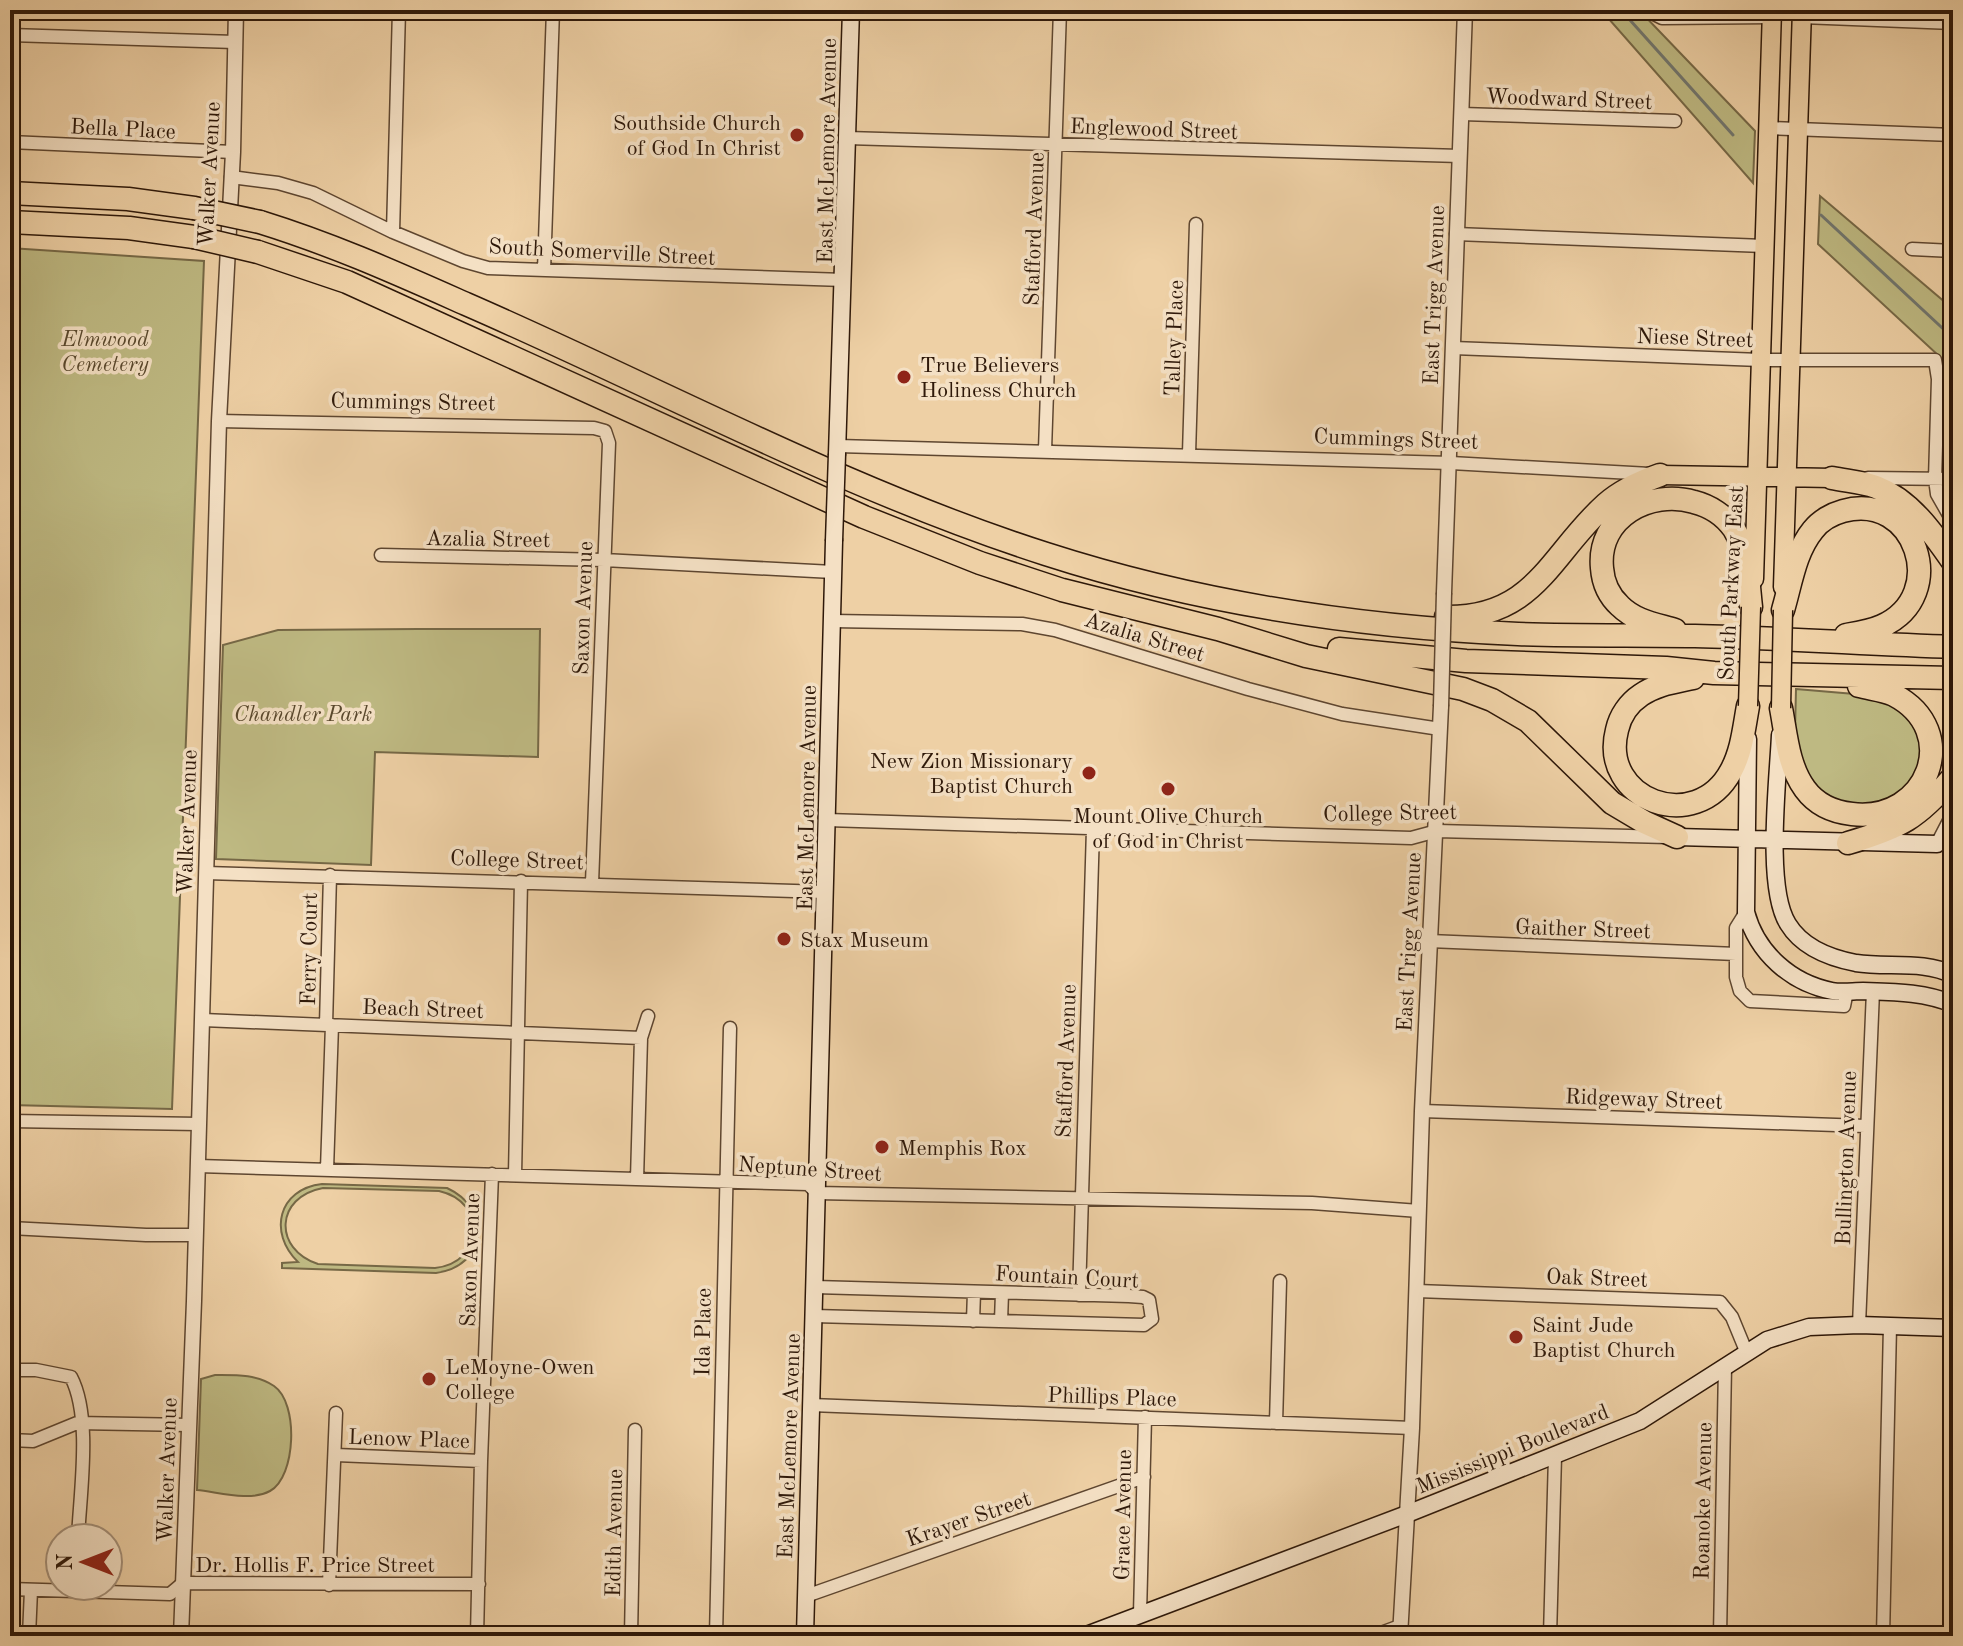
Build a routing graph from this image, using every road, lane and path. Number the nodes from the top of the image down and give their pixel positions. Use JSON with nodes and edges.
{"nodes":[{"id":1,"x":236,"y":10,"type":"edge"},
{"id":2,"x":399,"y":10,"type":"edge"},
{"id":3,"x":553,"y":10,"type":"edge"},
{"id":4,"x":850,"y":10,"type":"edge"},
{"id":5,"x":1060,"y":10,"type":"edge"},
{"id":6,"x":1465,"y":10,"type":"edge"},
{"id":7,"x":1646,"y":10,"type":"edge"},
{"id":8,"x":1772,"y":14,"type":"edge"},
{"id":9,"x":1802,"y":14,"type":"edge"},
{"id":10,"x":1953,"y":23,"type":"edge"},
{"id":11,"x":10,"y":35,"type":"edge"},
{"id":12,"x":235,"y":42,"type":"junction"},
{"id":13,"x":1462,"y":114,"type":"junction"},
{"id":14,"x":1675,"y":121,"type":"dead end"},
{"id":15,"x":1768,"y":128,"type":"junction"},
{"id":16,"x":1797,"y":131,"type":"junction"},
{"id":17,"x":1953,"y":135,"type":"edge"},
{"id":18,"x":847,"y":138,"type":"junction"},
{"id":19,"x":10,"y":142,"type":"edge"},
{"id":20,"x":1056,"y":145,"type":"junction"},
{"id":21,"x":233,"y":152,"type":"junction"},
{"id":22,"x":1460,"y":156,"type":"junction"},
{"id":23,"x":231,"y":177,"type":"junction"},
{"id":24,"x":10,"y":193,"type":"edge"},
{"id":25,"x":10,"y":222,"type":"edge"},
{"id":26,"x":1196,"y":224,"type":"dead end"},
{"id":27,"x":393,"y":232,"type":"junction"},
{"id":28,"x":1456,"y":234,"type":"junction"},
{"id":29,"x":1764,"y":246,"type":"junction"},
{"id":30,"x":1912,"y":249,"type":"dead end"},
{"id":31,"x":1953,"y":251,"type":"edge"},
{"id":32,"x":544,"y":270,"type":"junction"},
{"id":33,"x":844,"y":280,"type":"junction"},
{"id":34,"x":1453,"y":348,"type":"junction"},
{"id":35,"x":1760,"y":360,"type":"junction"},
{"id":36,"x":1790,"y":360,"type":"junction"},
{"id":37,"x":219,"y":421,"type":"junction"},
{"id":38,"x":605,"y":431,"type":"joint"},
{"id":39,"x":838,"y":450,"type":"junction"},
{"id":40,"x":1045,"y":450,"type":"junction"},
{"id":41,"x":1189,"y":454,"type":"junction"},
{"id":42,"x":1451,"y":463,"type":"junction"},
{"id":43,"x":1660,"y":475,"type":"junction"},
{"id":44,"x":1758,"y":475,"type":"junction"},
{"id":45,"x":1786,"y":475,"type":"junction"},
{"id":46,"x":1832,"y":478,"type":"junction"},
{"id":47,"x":1935,"y":479,"type":"junction"},
{"id":48,"x":1953,"y":479,"type":"edge"},
{"id":49,"x":1953,"y":522,"type":"edge"},
{"id":50,"x":381,"y":555,"type":"dead end"},
{"id":51,"x":604,"y":560,"type":"junction"},
{"id":52,"x":1953,"y":562,"type":"edge"},
{"id":53,"x":833,"y":572,"type":"junction"},
{"id":54,"x":1751,"y":607,"type":"junction"},
{"id":55,"x":1783,"y":610,"type":"junction"},
{"id":56,"x":832,"y":621,"type":"junction"},
{"id":57,"x":1386,"y":624,"type":"junction"},
{"id":58,"x":1227,"y":631,"type":"junction"},
{"id":59,"x":1695,"y":636,"type":"junction"},
{"id":60,"x":1808,"y":642,"type":"junction"},
{"id":61,"x":1953,"y":647,"type":"edge"},
{"id":62,"x":1714,"y":673,"type":"junction"},
{"id":63,"x":1807,"y":676,"type":"junction"},
{"id":64,"x":1953,"y":678,"type":"edge"},
{"id":65,"x":1748,"y":706,"type":"junction"},
{"id":66,"x":1781,"y":708,"type":"junction"},
{"id":67,"x":1440,"y":729,"type":"junction"},
{"id":68,"x":1953,"y":777,"type":"edge"},
{"id":69,"x":1953,"y":813,"type":"edge"},
{"id":70,"x":827,"y":820,"type":"junction"},
{"id":71,"x":1093,"y":829,"type":"junction"},
{"id":72,"x":1437,"y":831,"type":"junction"},
{"id":73,"x":1677,"y":837,"type":"junction"},
{"id":74,"x":1746,"y":839,"type":"junction"},
{"id":75,"x":1774,"y":840,"type":"junction"},
{"id":76,"x":1848,"y":843,"type":"junction"},
{"id":77,"x":1945,"y":844,"type":"edge"},
{"id":78,"x":206,"y":873,"type":"junction"},
{"id":79,"x":330,"y":875,"type":"junction"},
{"id":80,"x":521,"y":881,"type":"junction"},
{"id":81,"x":592,"y":883,"type":"junction"},
{"id":82,"x":826,"y":892,"type":"junction"},
{"id":83,"x":1746,"y":912,"type":"junction"},
{"id":84,"x":1429,"y":941,"type":"junction"},
{"id":85,"x":1736,"y":954,"type":"junction"},
{"id":86,"x":1953,"y":963,"type":"edge"},
{"id":87,"x":1933,"y":968,"type":"junction"},
{"id":88,"x":1953,"y":975,"type":"edge"},
{"id":89,"x":1847,"y":991,"type":"junction"},
{"id":90,"x":1873,"y":991,"type":"junction"},
{"id":91,"x":1953,"y":1004,"type":"edge"},
{"id":92,"x":648,"y":1016,"type":"dead end"},
{"id":93,"x":203,"y":1020,"type":"junction"},
{"id":94,"x":329,"y":1025,"type":"junction"},
{"id":95,"x":730,"y":1028,"type":"dead end"},
{"id":96,"x":518,"y":1031,"type":"junction"},
{"id":97,"x":641,"y":1038,"type":"junction"},
{"id":98,"x":1422,"y":1111,"type":"junction"},
{"id":99,"x":10,"y":1121,"type":"edge"},
{"id":100,"x":199,"y":1124,"type":"junction"},
{"id":101,"x":1865,"y":1126,"type":"junction"},
{"id":102,"x":198,"y":1166,"type":"junction"},
{"id":103,"x":327,"y":1169,"type":"junction"},
{"id":104,"x":492,"y":1174,"type":"junction"},
{"id":105,"x":515,"y":1175,"type":"junction"},
{"id":106,"x":637,"y":1179,"type":"junction"},
{"id":107,"x":725,"y":1182,"type":"junction"},
{"id":108,"x":817,"y":1193,"type":"junction"},
{"id":109,"x":1081,"y":1199,"type":"junction"},
{"id":110,"x":1419,"y":1211,"type":"junction"},
{"id":111,"x":10,"y":1228,"type":"edge"},
{"id":112,"x":196,"y":1235,"type":"junction"},
{"id":113,"x":1280,"y":1281,"type":"dead end"},
{"id":114,"x":815,"y":1287,"type":"junction"},
{"id":115,"x":1417,"y":1291,"type":"junction"},
{"id":116,"x":974,"y":1292,"type":"junction"},
{"id":117,"x":1002,"y":1293,"type":"junction"},
{"id":118,"x":1079,"y":1295,"type":"junction"},
{"id":119,"x":814,"y":1316,"type":"junction"},
{"id":120,"x":973,"y":1321,"type":"junction"},
{"id":121,"x":1001,"y":1321,"type":"junction"},
{"id":122,"x":1859,"y":1325,"type":"junction"},
{"id":123,"x":1890,"y":1326,"type":"junction"},
{"id":124,"x":1953,"y":1328,"type":"edge"},
{"id":125,"x":1746,"y":1351,"type":"junction"},
{"id":126,"x":1725,"y":1366,"type":"junction"},
{"id":127,"x":10,"y":1370,"type":"edge"},
{"id":128,"x":811,"y":1405,"type":"junction"},
{"id":129,"x":336,"y":1413,"type":"dead end"},
{"id":130,"x":1145,"y":1417,"type":"junction"},
{"id":131,"x":1276,"y":1423,"type":"junction"},
{"id":132,"x":80,"y":1424,"type":"junction"},
{"id":133,"x":189,"y":1425,"type":"junction"},
{"id":134,"x":1412,"y":1428,"type":"junction"},
{"id":135,"x":635,"y":1430,"type":"dead end"},
{"id":136,"x":10,"y":1440,"type":"edge"},
{"id":137,"x":336,"y":1455,"type":"junction"},
{"id":138,"x":1555,"y":1456,"type":"junction"},
{"id":139,"x":481,"y":1461,"type":"junction"},
{"id":140,"x":1144,"y":1477,"type":"junction"},
{"id":141,"x":1407,"y":1514,"type":"junction"},
{"id":142,"x":78,"y":1522,"type":"edge"},
{"id":143,"x":183,"y":1583,"type":"junction"},
{"id":144,"x":479,"y":1584,"type":"junction"},
{"id":145,"x":329,"y":1585,"type":"junction"},
{"id":146,"x":10,"y":1589,"type":"edge"},
{"id":147,"x":31,"y":1590,"type":"junction"},
{"id":148,"x":44,"y":1590,"type":"edge"},
{"id":149,"x":124,"y":1592,"type":"edge"},
{"id":150,"x":806,"y":1596,"type":"junction"},
{"id":151,"x":1140,"y":1614,"type":"junction"},
{"id":152,"x":1400,"y":1631,"type":"edge"},
{"id":153,"x":29,"y":1636,"type":"edge"},
{"id":154,"x":181,"y":1636,"type":"edge"},
{"id":155,"x":477,"y":1636,"type":"edge"},
{"id":156,"x":631,"y":1636,"type":"edge"},
{"id":157,"x":716,"y":1636,"type":"edge"},
{"id":158,"x":805,"y":1636,"type":"edge"},
{"id":159,"x":1084,"y":1636,"type":"edge"},
{"id":160,"x":1373,"y":1636,"type":"edge"},
{"id":161,"x":1550,"y":1636,"type":"edge"},
{"id":162,"x":1720,"y":1636,"type":"edge"},
{"id":163,"x":1883,"y":1636,"type":"edge"}],
"edges":[{"from":1,"to":12,"type":"street","name":"Walker Avenue"},
{"from":2,"to":27,"type":"street"},
{"from":3,"to":32,"type":"street"},
{"from":4,"to":18,"type":"main road","name":"East McLemore Avenue"},
{"from":5,"to":20,"type":"street","name":"Stafford Avenue"},
{"from":6,"to":13,"type":"street","name":"East Trigg Avenue"},
{"from":7,"to":8,"type":"street"},
{"from":8,"to":15,"type":"main road","name":"South Parkway East"},
{"from":9,"to":10,"type":"street"},
{"from":9,"to":16,"type":"main road"},
{"from":11,"to":12,"type":"street"},
{"from":12,"to":21,"type":"street","name":"Walker Avenue"},
{"from":13,"to":14,"type":"street","name":"Woodward Street"},
{"from":13,"to":22,"type":"street","name":"East Trigg Avenue"},
{"from":15,"to":16,"type":"street"},
{"from":15,"to":29,"type":"main road","name":"South Parkway East"},
{"from":16,"to":17,"type":"street"},
{"from":16,"to":36,"type":"main road"},
{"from":18,"to":20,"type":"street","name":"Englewood Street"},
{"from":18,"to":33,"type":"main road","name":"East McLemore Avenue"},
{"from":19,"to":21,"type":"street","name":"Bella Place"},
{"from":20,"to":22,"type":"street","name":"Englewood Street"},
{"from":20,"to":40,"type":"street","name":"Stafford Avenue"},
{"from":21,"to":23,"type":"street","name":"Walker Avenue"},
{"from":22,"to":28,"type":"street","name":"East Trigg Avenue"},
{"from":23,"to":27,"type":"street","name":"South Somerville Street"},
{"from":23,"to":37,"type":"street","name":"Walker Avenue"},
{"from":24,"to":57,"type":"highway","bridge":true},
{"from":25,"to":58,"type":"highway","bridge":true},
{"from":26,"to":41,"type":"street","name":"Talley Place"},
{"from":27,"to":32,"type":"street","name":"South Somerville Street"},
{"from":28,"to":29,"type":"street"},
{"from":28,"to":34,"type":"street","name":"East Trigg Avenue"},
{"from":29,"to":35,"type":"main road","name":"South Parkway East"},
{"from":30,"to":31,"type":"street"},
{"from":32,"to":33,"type":"street","name":"South Somerville Street"},
{"from":33,"to":39,"type":"main road","name":"East McLemore Avenue"},
{"from":34,"to":35,"type":"street","name":"Niese Street"},
{"from":34,"to":42,"type":"street","name":"East Trigg Avenue"},
{"from":35,"to":36,"type":"street","name":"Niese Street"},
{"from":35,"to":44,"type":"main road","name":"South Parkway East"},
{"from":36,"to":45,"type":"main road"},
{"from":36,"to":47,"type":"street","name":"Niese Street"},
{"from":37,"to":38,"type":"street","name":"Cummings Street"},
{"from":37,"to":78,"type":"street","name":"Walker Avenue"},
{"from":38,"to":51,"type":"street","name":"Saxon Avenue"},
{"from":39,"to":40,"type":"street","name":"Cummings Street"},
{"from":39,"to":53,"type":"main road","name":"East McLemore Avenue","bridge":true},
{"from":40,"to":41,"type":"street","name":"Cummings Street"},
{"from":41,"to":42,"type":"street","name":"Cummings Street"},
{"from":42,"to":43,"type":"street","name":"Cummings Street"},
{"from":42,"to":67,"type":"street","name":"East Trigg Avenue","bridge":true},
{"from":43,"to":44,"type":"main road","name":"Cummings Street"},
{"from":43,"to":57,"type":"highway"},
{"from":44,"to":45,"type":"main road","name":"Cummings Street"},
{"from":44,"to":54,"type":"main road","name":"South Parkway East"},
{"from":45,"to":46,"type":"main road","name":"Cummings Street"},
{"from":45,"to":55,"type":"main road"},
{"from":46,"to":47,"type":"street","name":"Cummings Street"},
{"from":46,"to":52,"type":"highway"},
{"from":47,"to":48,"type":"street","name":"Cummings Street"},
{"from":47,"to":49,"type":"street"},
{"from":50,"to":51,"type":"street","name":"Azalia Street"},
{"from":51,"to":53,"type":"street","name":"Azalia Street"},
{"from":51,"to":81,"type":"street","name":"Saxon Avenue"},
{"from":53,"to":56,"type":"main road","name":"East McLemore Avenue"},
{"from":54,"to":59,"type":"highway"},
{"from":54,"to":65,"type":"main road","name":"South Parkway East","bridge":true},
{"from":55,"to":60,"type":"highway"},
{"from":55,"to":66,"type":"main road","bridge":true},
{"from":56,"to":67,"type":"street","name":"Azalia Street"},
{"from":56,"to":70,"type":"main road","name":"East McLemore Avenue"},
{"from":57,"to":59,"type":"highway"},
{"from":58,"to":62,"type":"highway"},
{"from":58,"to":73,"type":"highway"},
{"from":59,"to":60,"type":"highway"},
{"from":60,"to":61,"type":"highway"},
{"from":62,"to":63,"type":"highway"},
{"from":62,"to":65,"type":"highway"},
{"from":63,"to":64,"type":"highway"},
{"from":63,"to":66,"type":"highway"},
{"from":65,"to":74,"type":"main road","name":"South Parkway East"},
{"from":66,"to":75,"type":"main road"},
{"from":67,"to":72,"type":"street","name":"East Trigg Avenue"},
{"from":68,"to":76,"type":"highway"},
{"from":69,"to":77,"type":"street"},
{"from":70,"to":71,"type":"street","name":"College Street"},
{"from":70,"to":82,"type":"main road","name":"East McLemore Avenue"},
{"from":71,"to":72,"type":"street","name":"College Street"},
{"from":71,"to":109,"type":"street","name":"Stafford Avenue"},
{"from":72,"to":73,"type":"street","name":"College Street"},
{"from":72,"to":84,"type":"street","name":"East Trigg Avenue"},
{"from":73,"to":74,"type":"main road","name":"College Street"},
{"from":74,"to":75,"type":"main road","name":"College Street"},
{"from":74,"to":83,"type":"main road","name":"South Parkway East"},
{"from":75,"to":76,"type":"main road","name":"College Street"},
{"from":75,"to":87,"type":"main road"},
{"from":76,"to":77,"type":"main road","name":"College Street"},
{"from":78,"to":79,"type":"street","name":"College Street"},
{"from":78,"to":93,"type":"street","name":"Walker Avenue"},
{"from":79,"to":80,"type":"street","name":"College Street"},
{"from":79,"to":94,"type":"street","name":"Ferry Court"},
{"from":80,"to":81,"type":"street","name":"College Street"},
{"from":80,"to":96,"type":"street"},
{"from":81,"to":82,"type":"street","name":"College Street"},
{"from":82,"to":108,"type":"main road","name":"East McLemore Avenue"},
{"from":83,"to":85,"type":"street"},
{"from":83,"to":89,"type":"main road","name":"South Parkway East"},
{"from":84,"to":85,"type":"street","name":"Gaither Street"},
{"from":84,"to":98,"type":"street","name":"East Trigg Avenue"},
{"from":85,"to":89,"type":"street"},
{"from":86,"to":87,"type":"street"},
{"from":87,"to":88,"type":"main road"},
{"from":89,"to":90,"type":"main road","name":"South Parkway East"},
{"from":90,"to":91,"type":"main road","name":"South Parkway East"},
{"from":90,"to":101,"type":"street","name":"Bullington Avenue"},
{"from":92,"to":97,"type":"street"},
{"from":93,"to":94,"type":"street","name":"Beach Street"},
{"from":93,"to":100,"type":"street","name":"Walker Avenue"},
{"from":94,"to":96,"type":"street","name":"Beach Street"},
{"from":94,"to":103,"type":"street","name":"Ferry Court"},
{"from":95,"to":107,"type":"street","name":"Ida Place"},
{"from":96,"to":97,"type":"street","name":"Beach Street"},
{"from":96,"to":105,"type":"street"},
{"from":97,"to":106,"type":"street"},
{"from":98,"to":101,"type":"street","name":"Ridgeway Street"},
{"from":98,"to":110,"type":"street","name":"East Trigg Avenue"},
{"from":99,"to":100,"type":"street"},
{"from":100,"to":102,"type":"street","name":"Walker Avenue"},
{"from":101,"to":122,"type":"street","name":"Bullington Avenue"},
{"from":102,"to":103,"type":"street","name":"Neptune Street"},
{"from":102,"to":112,"type":"street","name":"Walker Avenue"},
{"from":103,"to":104,"type":"street","name":"Neptune Street"},
{"from":104,"to":105,"type":"street","name":"Neptune Street"},
{"from":104,"to":139,"type":"street","name":"Saxon Avenue"},
{"from":105,"to":106,"type":"street","name":"Neptune Street"},
{"from":106,"to":107,"type":"street","name":"Neptune Street"},
{"from":107,"to":108,"type":"street","name":"Neptune Street"},
{"from":107,"to":157,"type":"street","name":"Ida Place"},
{"from":108,"to":109,"type":"street","name":"Neptune Street"},
{"from":108,"to":114,"type":"main road","name":"East McLemore Avenue"},
{"from":109,"to":110,"type":"street","name":"Neptune Street"},
{"from":109,"to":118,"type":"street","name":"Stafford Avenue"},
{"from":110,"to":115,"type":"street","name":"East Trigg Avenue"},
{"from":111,"to":112,"type":"street"},
{"from":112,"to":133,"type":"street","name":"Walker Avenue"},
{"from":113,"to":131,"type":"street"},
{"from":114,"to":116,"type":"street","name":"Fountain Court"},
{"from":114,"to":119,"type":"main road","name":"East McLemore Avenue"},
{"from":115,"to":125,"type":"street","name":"Oak Street"},
{"from":115,"to":134,"type":"street","name":"East Trigg Avenue"},
{"from":116,"to":117,"type":"street","name":"Fountain Court"},
{"from":116,"to":120,"type":"street"},
{"from":117,"to":118,"type":"street","name":"Fountain Court"},
{"from":117,"to":121,"type":"street"},
{"from":118,"to":121,"type":"street","name":"Fountain Court"},
{"from":119,"to":120,"type":"street","name":"Fountain Court"},
{"from":119,"to":128,"type":"main road","name":"East McLemore Avenue"},
{"from":120,"to":121,"type":"street","name":"Fountain Court"},
{"from":122,"to":123,"type":"main road","name":"Mississippi Boulevard"},
{"from":122,"to":125,"type":"main road","name":"Mississippi Boulevard"},
{"from":123,"to":124,"type":"main road","name":"Mississippi Boulevard"},
{"from":123,"to":163,"type":"street"},
{"from":125,"to":126,"type":"main road","name":"Mississippi Boulevard"},
{"from":126,"to":138,"type":"main road","name":"Mississippi Boulevard"},
{"from":126,"to":162,"type":"street","name":"Roanoke Avenue"},
{"from":127,"to":132,"type":"street"},
{"from":128,"to":130,"type":"street","name":"Phillips Place"},
{"from":128,"to":150,"type":"main road","name":"East McLemore Avenue"},
{"from":129,"to":137,"type":"street"},
{"from":130,"to":131,"type":"street","name":"Phillips Place"},
{"from":130,"to":140,"type":"street","name":"Grace Avenue"},
{"from":131,"to":134,"type":"street","name":"Phillips Place"},
{"from":132,"to":133,"type":"street"},
{"from":132,"to":136,"type":"street"},
{"from":132,"to":142,"type":"street"},
{"from":133,"to":143,"type":"street","name":"Walker Avenue"},
{"from":134,"to":141,"type":"street","name":"East Trigg Avenue"},
{"from":135,"to":156,"type":"street","name":"Edith Avenue"},
{"from":137,"to":139,"type":"street","name":"Lenow Place"},
{"from":137,"to":145,"type":"street"},
{"from":138,"to":141,"type":"main road","name":"Mississippi Boulevard"},
{"from":138,"to":161,"type":"street"},
{"from":139,"to":144,"type":"street","name":"Saxon Avenue"},
{"from":140,"to":150,"type":"street","name":"Krayer Street"},
{"from":140,"to":151,"type":"street","name":"Grace Avenue"},
{"from":141,"to":151,"type":"main road","name":"Mississippi Boulevard"},
{"from":141,"to":152,"type":"street","name":"East Trigg Avenue"},
{"from":143,"to":145,"type":"street","name":"Dr. Hollis F. Price Street"},
{"from":143,"to":149,"type":"street","name":"Dr. Hollis F. Price Street"},
{"from":143,"to":154,"type":"street","name":"Walker Avenue"},
{"from":144,"to":145,"type":"street","name":"Dr. Hollis F. Price Street"},
{"from":144,"to":155,"type":"street","name":"Saxon Avenue"},
{"from":146,"to":147,"type":"street","name":"Dr. Hollis F. Price Street"},
{"from":147,"to":148,"type":"street","name":"Dr. Hollis F. Price Street"},
{"from":147,"to":153,"type":"street"},
{"from":150,"to":158,"type":"main road","name":"East McLemore Avenue"},
{"from":151,"to":159,"type":"main road","name":"Mississippi Boulevard"},
{"from":152,"to":160,"type":"street"}]}
